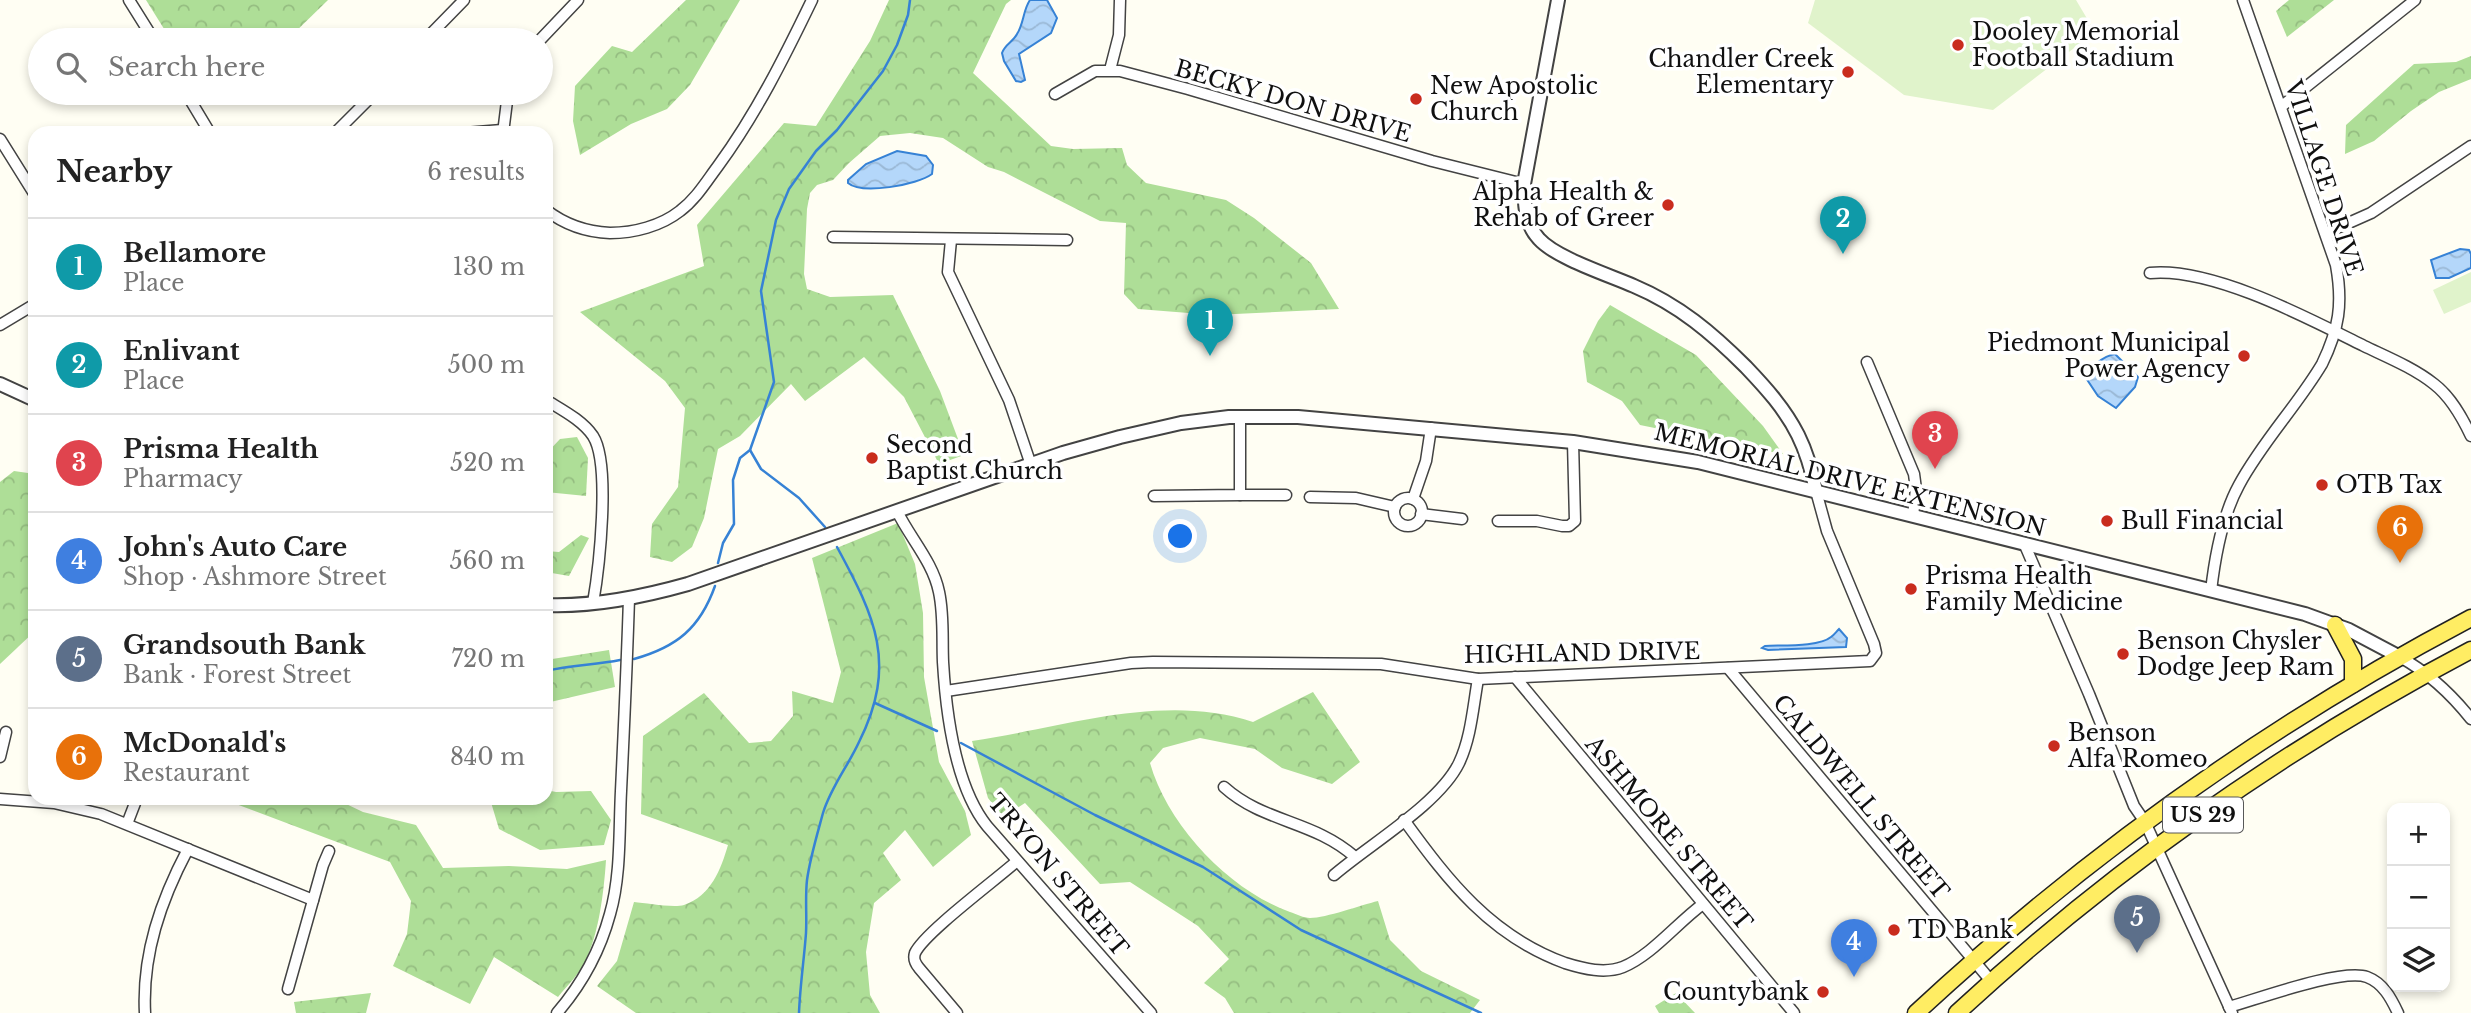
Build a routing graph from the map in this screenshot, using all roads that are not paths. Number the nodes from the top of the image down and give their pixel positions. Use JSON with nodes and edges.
{"nodes":[{"id":1,"x":129,"y":0,"type":"edge"},
{"id":2,"x":464,"y":0,"type":"edge"},
{"id":3,"x":578,"y":0,"type":"edge"},
{"id":4,"x":813,"y":0,"type":"edge"},
{"id":5,"x":1120,"y":0,"type":"edge"},
{"id":6,"x":1558,"y":0,"type":"edge"},
{"id":7,"x":2243,"y":0,"type":"edge"},
{"id":8,"x":2415,"y":0,"type":"edge"},
{"id":9,"x":146,"y":28,"type":"edge"},
{"id":10,"x":437,"y":28,"type":"edge"},
{"id":11,"x":551,"y":28,"type":"edge"},
{"id":12,"x":1110,"y":70,"type":"junction"},
{"id":13,"x":1055,"y":94,"type":"dead end"},
{"id":14,"x":193,"y":105,"type":"edge"},
{"id":15,"x":362,"y":105,"type":"edge"},
{"id":16,"x":506,"y":105,"type":"edge"},
{"id":17,"x":2282,"y":106,"type":"junction"},
{"id":18,"x":206,"y":126,"type":"edge"},
{"id":19,"x":342,"y":126,"type":"edge"},
{"id":20,"x":503,"y":126,"type":"edge"},
{"id":21,"x":0,"y":139,"type":"edge"},
{"id":22,"x":2471,"y":146,"type":"edge"},
{"id":23,"x":28,"y":184,"type":"edge"},
{"id":24,"x":1524,"y":184,"type":"junction"},
{"id":25,"x":553,"y":213,"type":"edge"},
{"id":26,"x":2326,"y":233,"type":"junction"},
{"id":27,"x":833,"y":237,"type":"dead end"},
{"id":28,"x":951,"y":240,"type":"junction"},
{"id":29,"x":1067,"y":240,"type":"dead end"},
{"id":30,"x":2150,"y":273,"type":"dead end"},
{"id":31,"x":28,"y":308,"type":"edge"},
{"id":32,"x":0,"y":324,"type":"edge"},
{"id":33,"x":2335,"y":331,"type":"junction"},
{"id":34,"x":1867,"y":362,"type":"dead end"},
{"id":35,"x":0,"y":384,"type":"edge"},
{"id":36,"x":28,"y":397,"type":"edge"},
{"id":37,"x":553,"y":405,"type":"edge"},
{"id":38,"x":1240,"y":417,"type":"junction"},
{"id":39,"x":1431,"y":428,"type":"junction"},
{"id":40,"x":2471,"y":436,"type":"edge"},
{"id":41,"x":1573,"y":442,"type":"junction"},
{"id":42,"x":1031,"y":465,"type":"junction"},
{"id":43,"x":1816,"y":491,"type":"junction"},
{"id":44,"x":1240,"y":495,"type":"junction"},
{"id":45,"x":1286,"y":495,"type":"dead end"},
{"id":46,"x":1154,"y":496,"type":"dead end"},
{"id":47,"x":1310,"y":497,"type":"dead end"},
{"id":48,"x":1413,"y":499,"type":"junction"},
{"id":49,"x":1395,"y":507,"type":"junction"},
{"id":50,"x":897,"y":511,"type":"junction"},
{"id":51,"x":1421,"y":514,"type":"junction"},
{"id":52,"x":1913,"y":516,"type":"junction"},
{"id":53,"x":1462,"y":519,"type":"dead end"},
{"id":54,"x":1497,"y":521,"type":"dead end"},
{"id":55,"x":2024,"y":543,"type":"junction"},
{"id":56,"x":2211,"y":590,"type":"junction"},
{"id":57,"x":629,"y":598,"type":"junction"},
{"id":58,"x":593,"y":603,"type":"junction"},
{"id":59,"x":553,"y":605,"type":"edge"},
{"id":60,"x":2471,"y":618,"type":"edge"},
{"id":61,"x":2335,"y":625,"type":"junction"},
{"id":62,"x":2471,"y":650,"type":"edge"},
{"id":63,"x":2400,"y":657,"type":"junction"},
{"id":64,"x":1728,"y":668,"type":"junction"},
{"id":65,"x":2426,"y":675,"type":"junction"},
{"id":66,"x":1515,"y":677,"type":"junction"},
{"id":67,"x":1478,"y":679,"type":"junction"},
{"id":68,"x":2353,"y":684,"type":"junction"},
{"id":69,"x":946,"y":691,"type":"junction"},
{"id":70,"x":2471,"y":719,"type":"edge"},
{"id":71,"x":6,"y":732,"type":"dead end"},
{"id":72,"x":0,"y":757,"type":"edge"},
{"id":73,"x":1224,"y":787,"type":"dead end"},
{"id":74,"x":0,"y":799,"type":"edge"},
{"id":75,"x":28,"y":802,"type":"edge"},
{"id":76,"x":58,"y":805,"type":"edge"},
{"id":77,"x":134,"y":805,"type":"edge"},
{"id":78,"x":1404,"y":820,"type":"junction"},
{"id":79,"x":127,"y":824,"type":"junction"},
{"id":80,"x":2151,"y":836,"type":"junction"},
{"id":81,"x":188,"y":849,"type":"junction"},
{"id":82,"x":329,"y":851,"type":"dead end"},
{"id":83,"x":1354,"y":858,"type":"junction"},
{"id":84,"x":1017,"y":861,"type":"junction"},
{"id":85,"x":1335,"y":875,"type":"dead end"},
{"id":86,"x":313,"y":900,"type":"junction"},
{"id":87,"x":1703,"y":904,"type":"junction"},
{"id":88,"x":1972,"y":960,"type":"junction"},
{"id":89,"x":1991,"y":981,"type":"junction"},
{"id":90,"x":288,"y":989,"type":"dead end"},
{"id":91,"x":2231,"y":1010,"type":"edge"},
{"id":92,"x":145,"y":1013,"type":"edge"},
{"id":93,"x":557,"y":1013,"type":"edge"},
{"id":94,"x":957,"y":1013,"type":"edge"},
{"id":95,"x":1152,"y":1013,"type":"edge"},
{"id":96,"x":1794,"y":1013,"type":"edge"},
{"id":97,"x":1916,"y":1013,"type":"edge"},
{"id":98,"x":1957,"y":1013,"type":"edge"},
{"id":99,"x":2398,"y":1013,"type":"edge"}],
"edges":[{"from":1,"to":9,"type":"street"},
{"from":2,"to":10,"type":"street"},
{"from":3,"to":11,"type":"street"},
{"from":4,"to":25,"type":"street"},
{"from":5,"to":12,"type":"street"},
{"from":6,"to":24,"type":"street"},
{"from":7,"to":17,"type":"street","name":"VILLAGE DRIVE"},
{"from":8,"to":17,"type":"street"},
{"from":12,"to":13,"type":"street"},
{"from":12,"to":24,"type":"street","name":"BECKY DON DRIVE"},
{"from":14,"to":18,"type":"street"},
{"from":15,"to":19,"type":"street"},
{"from":16,"to":20,"type":"street"},
{"from":17,"to":26,"type":"street","name":"VILLAGE DRIVE"},
{"from":21,"to":23,"type":"street"},
{"from":22,"to":26,"type":"street"},
{"from":24,"to":43,"type":"street"},
{"from":26,"to":33,"type":"street","name":"VILLAGE DRIVE"},
{"from":27,"to":28,"type":"street"},
{"from":28,"to":29,"type":"street"},
{"from":28,"to":42,"type":"street"},
{"from":30,"to":33,"type":"street"},
{"from":31,"to":32,"type":"street"},
{"from":33,"to":40,"type":"street"},
{"from":33,"to":56,"type":"street","name":"VILLAGE DRIVE"},
{"from":34,"to":52,"type":"street"},
{"from":35,"to":36,"type":"street"},
{"from":37,"to":58,"type":"street"},
{"from":38,"to":39,"type":"street","name":"MEMORIAL DRIVE EXTENSION"},
{"from":38,"to":42,"type":"street","name":"MEMORIAL DRIVE EXTENSION"},
{"from":38,"to":44,"type":"street"},
{"from":39,"to":41,"type":"street","name":"MEMORIAL DRIVE EXTENSION"},
{"from":39,"to":48,"type":"street"},
{"from":41,"to":43,"type":"street","name":"MEMORIAL DRIVE EXTENSION"},
{"from":41,"to":54,"type":"street"},
{"from":42,"to":50,"type":"street","name":"MEMORIAL DRIVE EXTENSION"},
{"from":43,"to":52,"type":"street","name":"MEMORIAL DRIVE EXTENSION"},
{"from":43,"to":64,"type":"street","name":"HIGHLAND DRIVE"},
{"from":44,"to":45,"type":"street"},
{"from":44,"to":46,"type":"street"},
{"from":47,"to":49,"type":"street"},
{"from":48,"to":49,"type":"street"},
{"from":48,"to":51,"type":"street"},
{"from":49,"to":51,"type":"street"},
{"from":50,"to":57,"type":"street","name":"MEMORIAL DRIVE EXTENSION"},
{"from":50,"to":69,"type":"street","name":"TRYON STREET"},
{"from":51,"to":53,"type":"street"},
{"from":52,"to":55,"type":"street","name":"MEMORIAL DRIVE EXTENSION"},
{"from":55,"to":56,"type":"street","name":"MEMORIAL DRIVE EXTENSION"},
{"from":55,"to":80,"type":"street"},
{"from":56,"to":61,"type":"street","name":"MEMORIAL DRIVE EXTENSION"},
{"from":57,"to":58,"type":"street","name":"MEMORIAL DRIVE EXTENSION"},
{"from":57,"to":93,"type":"street"},
{"from":58,"to":59,"type":"street","name":"MEMORIAL DRIVE EXTENSION"},
{"from":60,"to":63,"type":"main road","number":"US 29"},
{"from":61,"to":63,"type":"street","name":"MEMORIAL DRIVE EXTENSION"},
{"from":61,"to":68,"type":"main road"},
{"from":62,"to":65,"type":"main road","number":"US 29"},
{"from":63,"to":65,"type":"street"},
{"from":63,"to":68,"type":"main road","number":"US 29"},
{"from":64,"to":66,"type":"street","name":"HIGHLAND DRIVE"},
{"from":64,"to":88,"type":"street","name":"CALDWELL STREET"},
{"from":65,"to":70,"type":"street"},
{"from":65,"to":80,"type":"main road","number":"US 29"},
{"from":66,"to":67,"type":"street","name":"HIGHLAND DRIVE"},
{"from":66,"to":87,"type":"street","name":"ASHMORE STREET"},
{"from":67,"to":69,"type":"street","name":"HIGHLAND DRIVE"},
{"from":67,"to":78,"type":"street"},
{"from":68,"to":80,"type":"main road","number":"US 29"},
{"from":69,"to":84,"type":"street","name":"TRYON STREET"},
{"from":71,"to":72,"type":"street"},
{"from":73,"to":83,"type":"street"},
{"from":74,"to":75,"type":"street"},
{"from":76,"to":79,"type":"street"},
{"from":77,"to":79,"type":"street"},
{"from":78,"to":83,"type":"street"},
{"from":78,"to":87,"type":"street"},
{"from":79,"to":81,"type":"street"},
{"from":80,"to":88,"type":"main road","number":"US 29"},
{"from":80,"to":89,"type":"main road","number":"US 29"},
{"from":80,"to":91,"type":"street"},
{"from":81,"to":86,"type":"street"},
{"from":81,"to":92,"type":"street"},
{"from":82,"to":86,"type":"street"},
{"from":83,"to":85,"type":"street"},
{"from":84,"to":94,"type":"street"},
{"from":84,"to":95,"type":"street","name":"TRYON STREET"},
{"from":86,"to":90,"type":"street"},
{"from":87,"to":96,"type":"street","name":"ASHMORE STREET"},
{"from":88,"to":89,"type":"street","name":"CALDWELL STREET"},
{"from":88,"to":97,"type":"main road","number":"US 29"},
{"from":89,"to":98,"type":"main road","number":"US 29"},
{"from":91,"to":99,"type":"street"}]}
